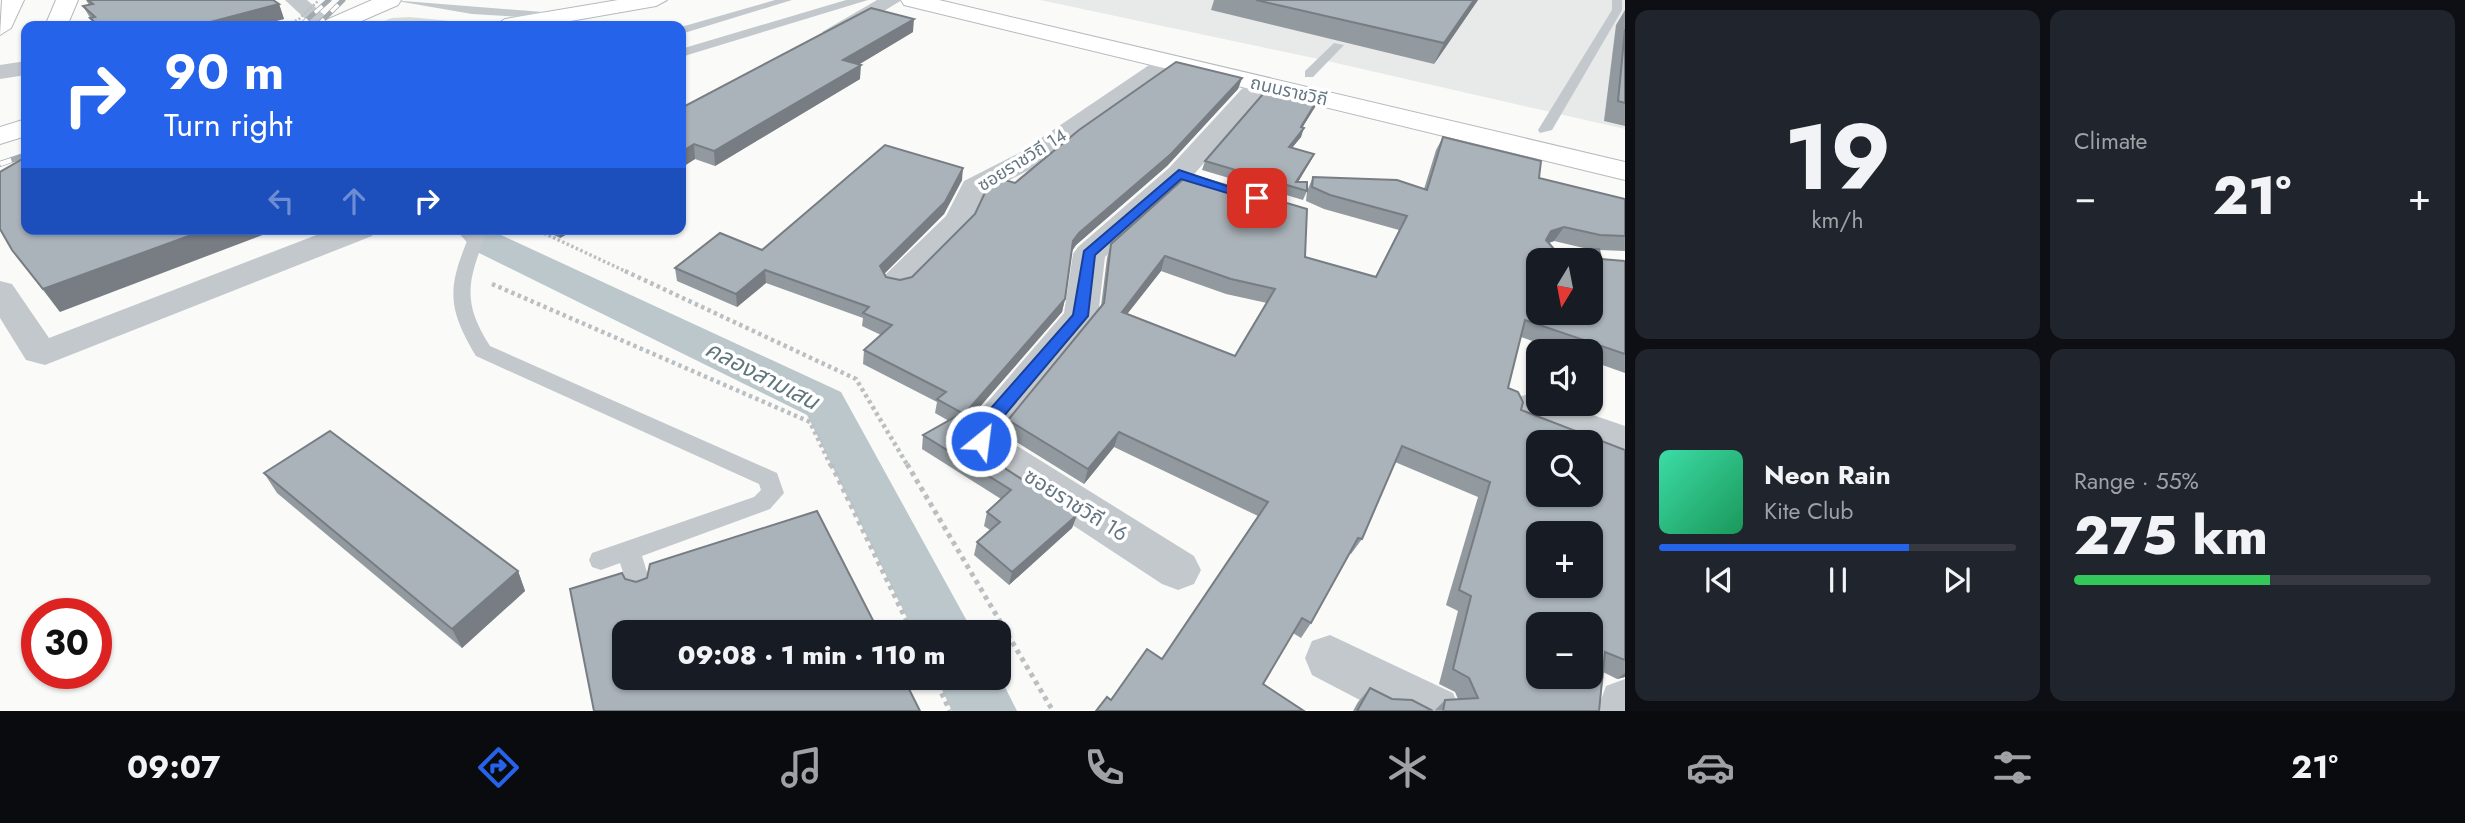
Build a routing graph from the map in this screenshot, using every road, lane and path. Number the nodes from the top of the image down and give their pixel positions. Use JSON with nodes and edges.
{"nodes":[{"id":1,"x":13,"y":0,"type":"edge"},
{"id":2,"x":295,"y":0,"type":"edge"},
{"id":3,"x":319,"y":0,"type":"edge"},
{"id":4,"x":390,"y":0,"type":"edge"},
{"id":5,"x":396,"y":0,"type":"edge"},
{"id":6,"x":642,"y":0,"type":"edge"},
{"id":7,"x":656,"y":0,"type":"edge"},
{"id":8,"x":787,"y":0,"type":"edge"},
{"id":9,"x":798,"y":0,"type":"edge"},
{"id":10,"x":863,"y":0,"type":"edge"},
{"id":11,"x":892,"y":0,"type":"edge"},
{"id":12,"x":912,"y":0,"type":"edge"},
{"id":13,"x":999,"y":0,"type":"edge"},
{"id":14,"x":1617,"y":0,"type":"edge"},
{"id":15,"x":67,"y":2,"type":"edge"},
{"id":16,"x":567,"y":8,"type":"edge"},
{"id":17,"x":58,"y":21,"type":"edge"},
{"id":18,"x":295,"y":21,"type":"edge"},
{"id":19,"x":320,"y":21,"type":"edge"},
{"id":20,"x":343,"y":21,"type":"edge"},
{"id":21,"x":522,"y":21,"type":"edge"},
{"id":22,"x":0,"y":28,"type":"edge"},
{"id":23,"x":686,"y":30,"type":"edge"},
{"id":24,"x":758,"y":31,"type":"junction"},
{"id":25,"x":813,"y":43,"type":"edge"},
{"id":26,"x":1338,"y":45,"type":"edge"},
{"id":27,"x":686,"y":52,"type":"edge"},
{"id":28,"x":1169,"y":62,"type":"junction"},
{"id":29,"x":21,"y":69,"type":"edge"},
{"id":30,"x":0,"y":72,"type":"edge"},
{"id":31,"x":1309,"y":75,"type":"junction"},
{"id":32,"x":1260,"y":84,"type":"junction"},
{"id":33,"x":21,"y":129,"type":"edge"},
{"id":34,"x":1545,"y":130,"type":"junction"},
{"id":35,"x":0,"y":136,"type":"edge"},
{"id":36,"x":1625,"y":148,"type":"edge"},
{"id":37,"x":1625,"y":171,"type":"edge"},
{"id":38,"x":346,"y":235,"type":"edge"},
{"id":39,"x":478,"y":235,"type":"edge"},
{"id":40,"x":548,"y":235,"type":"edge"},
{"id":41,"x":463,"y":271,"type":"junction"},
{"id":42,"x":898,"y":281,"type":"edge"},
{"id":43,"x":0,"y":291,"type":"edge"},
{"id":44,"x":1552,"y":416,"type":"edge"},
{"id":45,"x":1625,"y":441,"type":"edge"},
{"id":46,"x":628,"y":550,"type":"junction"},
{"id":47,"x":601,"y":560,"type":"dead end"},
{"id":48,"x":1178,"y":570,"type":"dead end"},
{"id":49,"x":642,"y":592,"type":"edge"},
{"id":50,"x":906,"y":620,"type":"edge"},
{"id":51,"x":1330,"y":658,"type":"dead end"},
{"id":52,"x":940,"y":690,"type":"edge"},
{"id":53,"x":1625,"y":704,"type":"edge"},
{"id":54,"x":950,"y":711,"type":"edge"},
{"id":55,"x":1053,"y":711,"type":"edge"},
{"id":56,"x":1434,"y":711,"type":"edge"},
{"id":57,"x":1624,"y":711,"type":"edge"}],
"edges":[{"from":1,"to":22,"type":"main road"},
{"from":2,"to":19,"type":"street"},
{"from":3,"to":18,"type":"path","bridge":true},
{"from":4,"to":20,"type":"main road"},
{"from":5,"to":16,"type":"lane"},
{"from":6,"to":16,"type":"main road"},
{"from":7,"to":16,"type":"main road"},
{"from":8,"to":23,"type":"lane"},
{"from":9,"to":24,"type":"lane"},
{"from":10,"to":24,"type":"lane"},
{"from":11,"to":25,"type":"street"},
{"from":12,"to":28,"type":"main road","name":"ถนนราชวิถี"},
{"from":13,"to":31,"type":"main road","name":"ถนนราชวิถี"},
{"from":14,"to":34,"type":"lane"},
{"from":15,"to":17,"type":"main road"},
{"from":16,"to":21,"type":"main road"},
{"from":24,"to":27,"type":"lane"},
{"from":26,"to":31,"type":"lane"},
{"from":28,"to":32,"type":"main road","name":"ถนนราชวิถี"},
{"from":28,"to":42,"type":"street","name":"ซอยราชวิถี 14"},
{"from":29,"to":30,"type":"street"},
{"from":31,"to":34,"type":"main road","name":"ถนนราชวิถี"},
{"from":32,"to":37,"type":"main road","name":"ถนนราชวิถี"},
{"from":32,"to":48,"type":"street","name":"ซอยราชวิถี 16"},
{"from":33,"to":35,"type":"main road"},
{"from":34,"to":36,"type":"main road","name":"ถนนราชวิถี"},
{"from":38,"to":43,"type":"street"},
{"from":39,"to":41,"type":"lane"},
{"from":40,"to":55,"type":"path"},
{"from":41,"to":46,"type":"lane"},
{"from":41,"to":50,"type":"path"},
{"from":44,"to":45,"type":"street"},
{"from":46,"to":47,"type":"lane"},
{"from":46,"to":49,"type":"lane"},
{"from":51,"to":56,"type":"street"},
{"from":52,"to":54,"type":"path"},
{"from":53,"to":57,"type":"street"}]}
